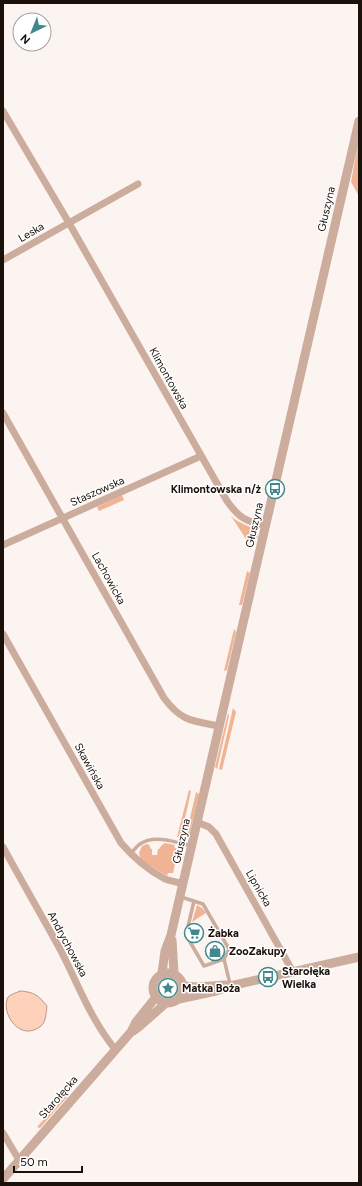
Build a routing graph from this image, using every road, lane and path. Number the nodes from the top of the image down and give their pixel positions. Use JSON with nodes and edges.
{"nodes":[{"id":1,"x":3,"y":111,"type":"edge"},
{"id":2,"x":359,"y":121,"type":"edge"},
{"id":3,"x":138,"y":184,"type":"dead end"},
{"id":4,"x":69,"y":223,"type":"junction"},
{"id":5,"x":3,"y":260,"type":"edge"},
{"id":6,"x":3,"y":413,"type":"edge"},
{"id":7,"x":201,"y":456,"type":"junction"},
{"id":8,"x":63,"y":518,"type":"junction"},
{"id":9,"x":266,"y":525,"type":"junction"},
{"id":10,"x":3,"y":545,"type":"edge"},
{"id":11,"x":3,"y":634,"type":"edge"},
{"id":12,"x":219,"y":726,"type":"junction"},
{"id":13,"x":197,"y":822,"type":"junction"},
{"id":14,"x":192,"y":846,"type":"junction"},
{"id":15,"x":3,"y":847,"type":"edge"},
{"id":16,"x":130,"y":854,"type":"junction"},
{"id":17,"x":183,"y":884,"type":"junction"},
{"id":18,"x":180,"y":897,"type":"junction"},
{"id":19,"x":194,"y":901,"type":"junction"},
{"id":20,"x":171,"y":935,"type":"junction"},
{"id":21,"x":359,"y":957,"type":"edge"},
{"id":22,"x":224,"y":959,"type":"junction"},
{"id":23,"x":293,"y":972,"type":"junction"},
{"id":24,"x":162,"y":973,"type":"junction"},
{"id":25,"x":174,"y":973,"type":"junction"},
{"id":26,"x":184,"y":986,"type":"junction"},
{"id":27,"x":230,"y":986,"type":"junction"},
{"id":28,"x":156,"y":997,"type":"junction"},
{"id":29,"x":179,"y":999,"type":"junction"},
{"id":30,"x":166,"y":1003,"type":"junction"},
{"id":31,"x":131,"y":1032,"type":"junction"},
{"id":32,"x":115,"y":1049,"type":"junction"},
{"id":33,"x":3,"y":1133,"type":"edge"},
{"id":34,"x":19,"y":1160,"type":"junction"},
{"id":35,"x":3,"y":1179,"type":"edge"}],
"edges":[{"from":1,"to":4,"type":"street","name":"Klimontowska"},
{"from":2,"to":9,"type":"street","name":"Głuszyna"},
{"from":3,"to":4,"type":"street"},
{"from":4,"to":5,"type":"street","name":"Leska"},
{"from":4,"to":7,"type":"street","name":"Klimontowska"},
{"from":6,"to":8,"type":"street","name":"Lachowicka"},
{"from":7,"to":8,"type":"street","name":"Staszowska"},
{"from":7,"to":9,"type":"street","name":"Klimontowska"},
{"from":8,"to":10,"type":"street","name":"Staszowska"},
{"from":8,"to":12,"type":"street","name":"Lachowicka"},
{"from":9,"to":12,"type":"street","name":"Głuszyna"},
{"from":11,"to":16,"type":"street","name":"Skawińska"},
{"from":12,"to":13,"type":"street","name":"Głuszyna"},
{"from":13,"to":14,"type":"street","name":"Głuszyna"},
{"from":13,"to":23,"type":"street","name":"Lipnicka"},
{"from":14,"to":16,"type":"lane"},
{"from":14,"to":17,"type":"street","name":"Głuszyna"},
{"from":15,"to":32,"type":"street","name":"Andrychowska"},
{"from":16,"to":17,"type":"street","name":"Skawińska"},
{"from":17,"to":18,"type":"street","name":"Głuszyna"},
{"from":18,"to":19,"type":"lane"},
{"from":18,"to":20,"type":"street","name":"Głuszyna"},
{"from":19,"to":22,"type":"lane"},
{"from":19,"to":22,"type":"lane"},
{"from":20,"to":24,"type":"street","name":"Głuszyna"},
{"from":20,"to":25,"type":"street","name":"Głuszyna"},
{"from":21,"to":23,"type":"street"},
{"from":22,"to":27,"type":"lane"},
{"from":23,"to":27,"type":"street"},
{"from":24,"to":25,"type":"street"},
{"from":24,"to":28,"type":"street"},
{"from":25,"to":26,"type":"street"},
{"from":26,"to":27,"type":"street"},
{"from":26,"to":29,"type":"street"},
{"from":27,"to":29,"type":"street"},
{"from":28,"to":30,"type":"street"},
{"from":28,"to":31,"type":"street","name":"Starołęcka"},
{"from":29,"to":30,"type":"street"},
{"from":30,"to":31,"type":"street","name":"Starołęcka"},
{"from":31,"to":32,"type":"street","name":"Starołęcka"},
{"from":32,"to":34,"type":"street","name":"Starołęcka"},
{"from":33,"to":34,"type":"street"},
{"from":34,"to":35,"type":"street","name":"Starołęcka"}]}
